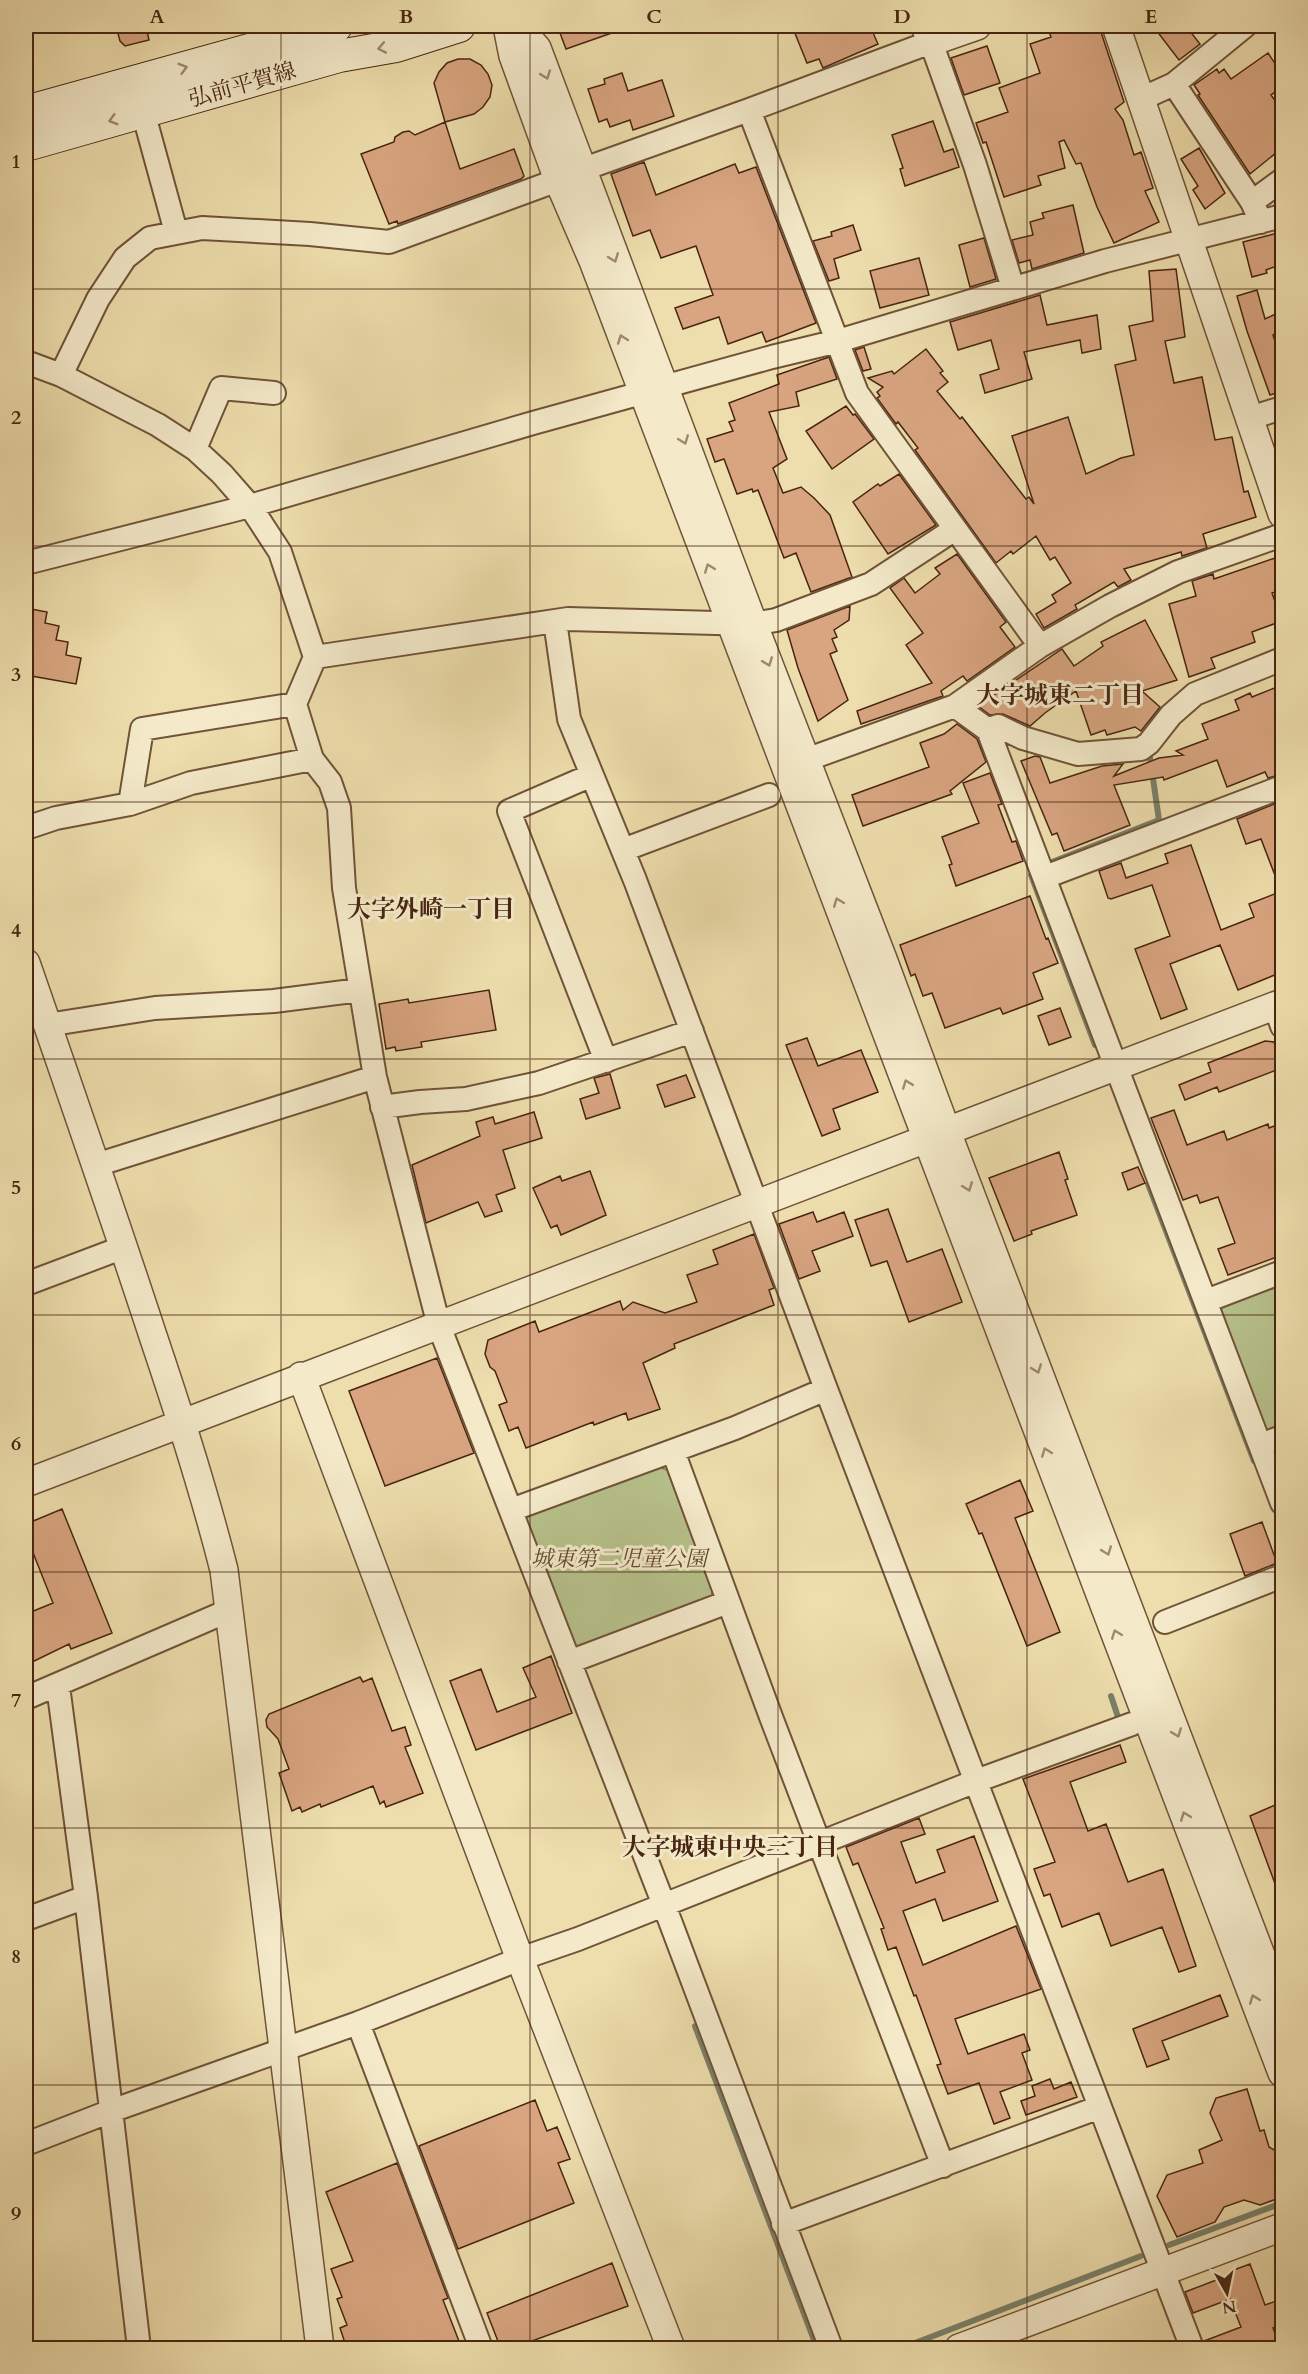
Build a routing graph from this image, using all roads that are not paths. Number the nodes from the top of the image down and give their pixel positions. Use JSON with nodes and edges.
{"nodes":[{"id":1,"x":459,"y":26,"type":"edge"},
{"id":2,"x":507,"y":26,"type":"edge"},
{"id":3,"x":517,"y":26,"type":"edge"},
{"id":4,"x":977,"y":26,"type":"edge"},
{"id":5,"x":1116,"y":26,"type":"edge"},
{"id":6,"x":1245,"y":26,"type":"edge"},
{"id":7,"x":333,"y":34,"type":"edge"},
{"id":8,"x":928,"y":34,"type":"edge"},
{"id":9,"x":135,"y":81,"type":"junction"},
{"id":10,"x":1174,"y":84,"type":"junction"},
{"id":11,"x":1141,"y":99,"type":"junction"},
{"id":12,"x":749,"y":110,"type":"junction"},
{"id":13,"x":26,"y":112,"type":"edge"},
{"id":14,"x":143,"y":112,"type":"junction"},
{"id":15,"x":26,"y":145,"type":"edge"},
{"id":16,"x":569,"y":175,"type":"junction"},
{"id":17,"x":1282,"y":180,"type":"edge"},
{"id":18,"x":1265,"y":213,"type":"edge"},
{"id":19,"x":176,"y":232,"type":"junction"},
{"id":20,"x":1190,"y":241,"type":"junction"},
{"id":21,"x":1013,"y":288,"type":"junction"},
{"id":22,"x":838,"y":341,"type":"junction"},
{"id":23,"x":26,"y":362,"type":"edge"},
{"id":24,"x":61,"y":375,"type":"junction"},
{"id":25,"x":653,"y":391,"type":"junction"},
{"id":26,"x":274,"y":393,"type":"dead end"},
{"id":27,"x":1282,"y":408,"type":"edge"},
{"id":28,"x":1250,"y":418,"type":"junction"},
{"id":29,"x":195,"y":449,"type":"junction"},
{"id":30,"x":250,"y":506,"type":"junction"},
{"id":31,"x":1282,"y":514,"type":"edge"},
{"id":32,"x":955,"y":529,"type":"junction"},
{"id":33,"x":1282,"y":535,"type":"edge"},
{"id":34,"x":26,"y":563,"type":"edge"},
{"id":35,"x":555,"y":621,"type":"junction"},
{"id":36,"x":741,"y":624,"type":"junction"},
{"id":37,"x":1040,"y":646,"type":"junction"},
{"id":38,"x":315,"y":657,"type":"junction"},
{"id":39,"x":1282,"y":659,"type":"edge"},
{"id":40,"x":295,"y":704,"type":"junction"},
{"id":41,"x":955,"y":706,"type":"junction"},
{"id":42,"x":988,"y":730,"type":"junction"},
{"id":43,"x":312,"y":759,"type":"junction"},
{"id":44,"x":796,"y":764,"type":"junction"},
{"id":45,"x":592,"y":775,"type":"junction"},
{"id":46,"x":1282,"y":787,"type":"edge"},
{"id":47,"x":768,"y":795,"type":"dead end"},
{"id":48,"x":130,"y":804,"type":"junction"},
{"id":49,"x":26,"y":828,"type":"edge"},
{"id":50,"x":623,"y":850,"type":"junction"},
{"id":51,"x":1045,"y":877,"type":"junction"},
{"id":52,"x":26,"y":963,"type":"edge"},
{"id":53,"x":360,"y":990,"type":"junction"},
{"id":54,"x":1280,"y":1011,"type":"edge"},
{"id":55,"x":47,"y":1025,"type":"junction"},
{"id":56,"x":692,"y":1030,"type":"junction"},
{"id":57,"x":606,"y":1061,"type":"junction"},
{"id":58,"x":1117,"y":1066,"type":"junction"},
{"id":59,"x":375,"y":1077,"type":"junction"},
{"id":60,"x":382,"y":1107,"type":"junction"},
{"id":61,"x":937,"y":1136,"type":"junction"},
{"id":62,"x":96,"y":1165,"type":"junction"},
{"id":63,"x":758,"y":1205,"type":"junction"},
{"id":64,"x":124,"y":1247,"type":"junction"},
{"id":65,"x":1282,"y":1272,"type":"edge"},
{"id":66,"x":26,"y":1284,"type":"edge"},
{"id":67,"x":1206,"y":1301,"type":"junction"},
{"id":68,"x":439,"y":1326,"type":"junction"},
{"id":69,"x":301,"y":1376,"type":"junction"},
{"id":70,"x":826,"y":1389,"type":"junction"},
{"id":71,"x":182,"y":1423,"type":"junction"},
{"id":72,"x":1282,"y":1437,"type":"edge"},
{"id":73,"x":1260,"y":1445,"type":"junction"},
{"id":74,"x":673,"y":1451,"type":"junction"},
{"id":75,"x":26,"y":1483,"type":"edge"},
{"id":76,"x":1282,"y":1503,"type":"edge"},
{"id":77,"x":511,"y":1510,"type":"junction"},
{"id":78,"x":1282,"y":1576,"type":"edge"},
{"id":79,"x":728,"y":1602,"type":"junction"},
{"id":80,"x":230,"y":1610,"type":"junction"},
{"id":81,"x":1165,"y":1622,"type":"dead end"},
{"id":82,"x":569,"y":1662,"type":"junction"},
{"id":83,"x":58,"y":1686,"type":"junction"},
{"id":84,"x":26,"y":1698,"type":"edge"},
{"id":85,"x":1131,"y":1724,"type":"dead end"},
{"id":86,"x":976,"y":1781,"type":"junction"},
{"id":87,"x":819,"y":1844,"type":"junction"},
{"id":88,"x":86,"y":1897,"type":"junction"},
{"id":89,"x":664,"y":1905,"type":"junction"},
{"id":90,"x":26,"y":1919,"type":"edge"},
{"id":91,"x":520,"y":1959,"type":"junction"},
{"id":92,"x":1282,"y":2010,"type":"edge"},
{"id":93,"x":358,"y":2023,"type":"junction"},
{"id":94,"x":284,"y":2048,"type":"junction"},
{"id":95,"x":1282,"y":2073,"type":"edge"},
{"id":96,"x":1100,"y":2107,"type":"junction"},
{"id":97,"x":111,"y":2111,"type":"junction"},
{"id":98,"x":26,"y":2144,"type":"edge"},
{"id":99,"x":944,"y":2166,"type":"junction"},
{"id":100,"x":783,"y":2224,"type":"junction"},
{"id":101,"x":1282,"y":2227,"type":"edge"},
{"id":102,"x":1162,"y":2272,"type":"junction"},
{"id":103,"x":139,"y":2349,"type":"edge"},
{"id":104,"x":320,"y":2349,"type":"edge"},
{"id":105,"x":481,"y":2349,"type":"edge"},
{"id":106,"x":671,"y":2349,"type":"edge"},
{"id":107,"x":831,"y":2349,"type":"edge"},
{"id":108,"x":959,"y":2349,"type":"edge"},
{"id":109,"x":1192,"y":2349,"type":"edge"}],
"edges":[{"from":1,"to":7,"type":"main road","name":"弘前平賀線","one_way":true},
{"from":2,"to":16,"type":"street"},
{"from":3,"to":16,"type":"street","one_way":true},
{"from":4,"to":8,"type":"street"},
{"from":5,"to":11,"type":"street"},
{"from":6,"to":10,"type":"street"},
{"from":9,"to":7,"type":"main road","name":"弘前平賀線","one_way":true},
{"from":7,"to":14,"type":"main road","name":"弘前平賀線"},
{"from":8,"to":12,"type":"street"},
{"from":8,"to":21,"type":"street"},
{"from":9,"to":13,"type":"main road","name":"弘前平賀線"},
{"from":9,"to":14,"type":"street"},
{"from":10,"to":11,"type":"street"},
{"from":10,"to":18,"type":"street"},
{"from":11,"to":20,"type":"street"},
{"from":12,"to":16,"type":"street"},
{"from":12,"to":22,"type":"street"},
{"from":14,"to":15,"type":"main road","name":"弘前平賀線","one_way":true},
{"from":14,"to":19,"type":"street"},
{"from":16,"to":19,"type":"street"},
{"from":16,"to":25,"type":"street"},
{"from":17,"to":18,"type":"street"},
{"from":18,"to":20,"type":"street"},
{"from":19,"to":24,"type":"street"},
{"from":20,"to":21,"type":"street"},
{"from":20,"to":28,"type":"street"},
{"from":21,"to":22,"type":"street"},
{"from":22,"to":25,"type":"street"},
{"from":22,"to":32,"type":"street"},
{"from":23,"to":24,"type":"street"},
{"from":24,"to":29,"type":"street"},
{"from":25,"to":30,"type":"street"},
{"from":25,"to":36,"type":"street"},
{"from":26,"to":29,"type":"street"},
{"from":27,"to":28,"type":"street"},
{"from":28,"to":31,"type":"street"},
{"from":29,"to":30,"type":"street"},
{"from":30,"to":34,"type":"street"},
{"from":30,"to":38,"type":"street"},
{"from":32,"to":36,"type":"street"},
{"from":32,"to":37,"type":"street"},
{"from":33,"to":37,"type":"street"},
{"from":35,"to":36,"type":"street"},
{"from":35,"to":38,"type":"street"},
{"from":35,"to":45,"type":"street"},
{"from":36,"to":44,"type":"street"},
{"from":37,"to":41,"type":"street"},
{"from":38,"to":40,"type":"street"},
{"from":39,"to":42,"type":"street"},
{"from":40,"to":43,"type":"street"},
{"from":40,"to":48,"type":"street"},
{"from":41,"to":42,"type":"street"},
{"from":41,"to":44,"type":"street"},
{"from":42,"to":51,"type":"street"},
{"from":43,"to":48,"type":"street"},
{"from":43,"to":53,"type":"street"},
{"from":44,"to":61,"type":"street"},
{"from":45,"to":50,"type":"street"},
{"from":45,"to":57,"type":"street"},
{"from":46,"to":51,"type":"street"},
{"from":47,"to":50,"type":"street"},
{"from":48,"to":49,"type":"street"},
{"from":50,"to":56,"type":"street"},
{"from":51,"to":58,"type":"street"},
{"from":52,"to":55,"type":"street"},
{"from":53,"to":55,"type":"street"},
{"from":53,"to":59,"type":"street"},
{"from":54,"to":58,"type":"street"},
{"from":55,"to":62,"type":"street"},
{"from":56,"to":57,"type":"street"},
{"from":56,"to":63,"type":"street"},
{"from":57,"to":60,"type":"street"},
{"from":58,"to":61,"type":"street"},
{"from":58,"to":67,"type":"street"},
{"from":59,"to":60,"type":"street"},
{"from":59,"to":62,"type":"street"},
{"from":60,"to":68,"type":"street"},
{"from":61,"to":63,"type":"street"},
{"from":61,"to":92,"type":"street","one_way":true},
{"from":95,"to":61,"type":"street","one_way":true},
{"from":62,"to":64,"type":"street"},
{"from":63,"to":68,"type":"street"},
{"from":63,"to":70,"type":"street"},
{"from":64,"to":66,"type":"street"},
{"from":64,"to":71,"type":"street"},
{"from":65,"to":67,"type":"street"},
{"from":67,"to":73,"type":"street"},
{"from":68,"to":69,"type":"street"},
{"from":68,"to":77,"type":"street"},
{"from":69,"to":71,"type":"street"},
{"from":69,"to":91,"type":"street"},
{"from":70,"to":74,"type":"street"},
{"from":70,"to":86,"type":"street"},
{"from":71,"to":75,"type":"street"},
{"from":71,"to":80,"type":"street"},
{"from":72,"to":73,"type":"street"},
{"from":73,"to":76,"type":"street"},
{"from":74,"to":77,"type":"street"},
{"from":74,"to":79,"type":"street"},
{"from":77,"to":82,"type":"street"},
{"from":78,"to":81,"type":"street"},
{"from":79,"to":82,"type":"street"},
{"from":79,"to":87,"type":"street"},
{"from":80,"to":83,"type":"street"},
{"from":80,"to":94,"type":"street"},
{"from":82,"to":89,"type":"street"},
{"from":83,"to":84,"type":"street"},
{"from":83,"to":88,"type":"street"},
{"from":85,"to":86,"type":"street"},
{"from":86,"to":87,"type":"street"},
{"from":86,"to":96,"type":"street"},
{"from":87,"to":89,"type":"street"},
{"from":87,"to":99,"type":"street"},
{"from":88,"to":90,"type":"street"},
{"from":88,"to":97,"type":"street"},
{"from":89,"to":91,"type":"street"},
{"from":89,"to":100,"type":"street"},
{"from":91,"to":93,"type":"street"},
{"from":91,"to":106,"type":"street"},
{"from":93,"to":94,"type":"street"},
{"from":93,"to":105,"type":"street"},
{"from":94,"to":97,"type":"street"},
{"from":94,"to":104,"type":"street"},
{"from":96,"to":99,"type":"street"},
{"from":96,"to":102,"type":"street"},
{"from":97,"to":98,"type":"street"},
{"from":97,"to":103,"type":"street"},
{"from":99,"to":100,"type":"street"},
{"from":100,"to":107,"type":"street"},
{"from":101,"to":102,"type":"street"},
{"from":102,"to":108,"type":"street"},
{"from":102,"to":109,"type":"street"}]}
